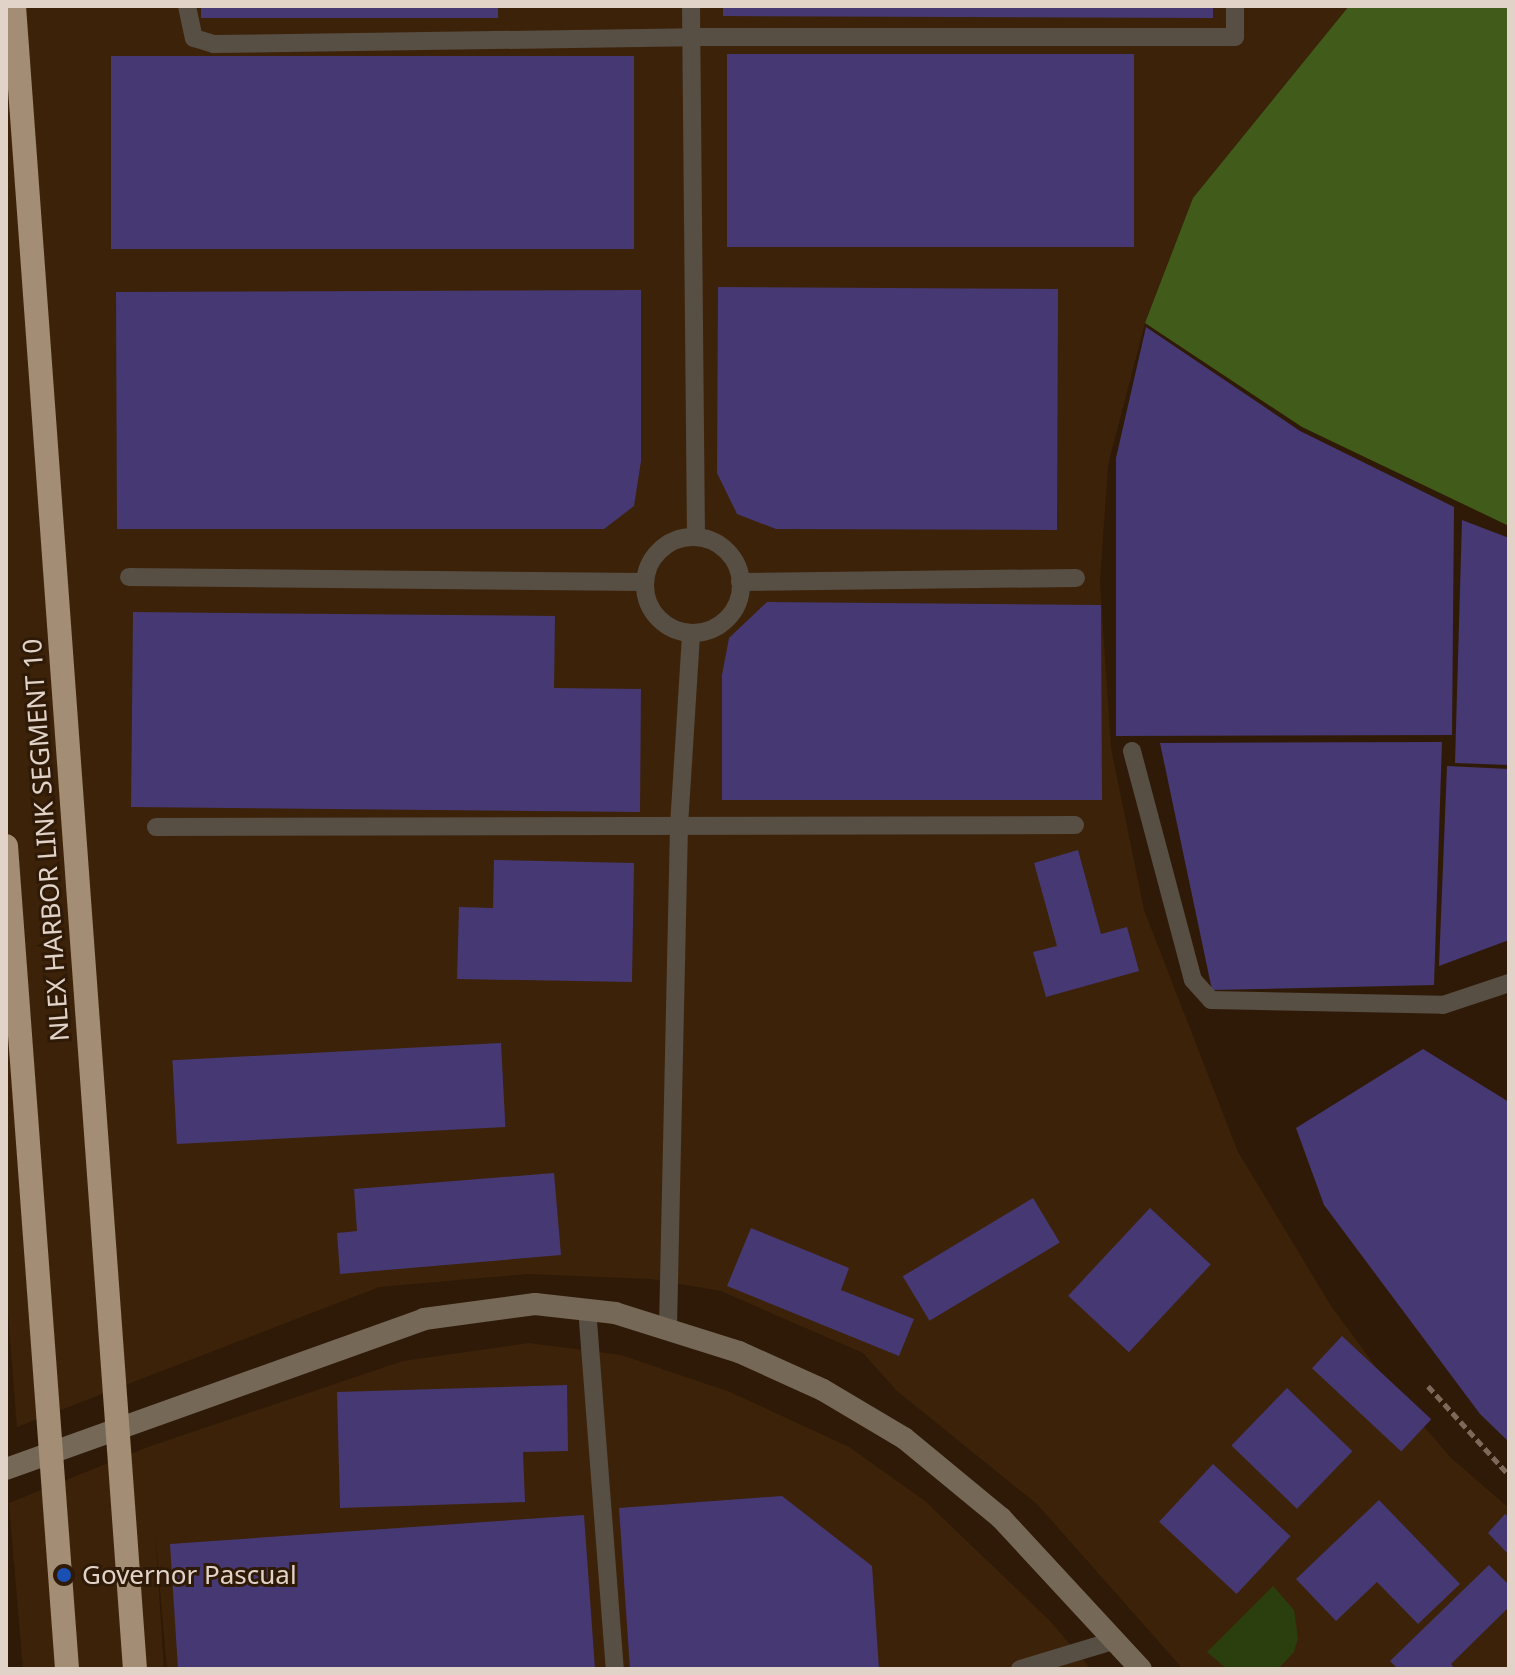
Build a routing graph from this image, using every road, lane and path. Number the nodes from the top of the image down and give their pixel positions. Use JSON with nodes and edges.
{"nodes":[{"id":1,"x":14,"y":6,"type":"edge"},
{"id":2,"x":187,"y":6,"type":"edge"},
{"id":3,"x":691,"y":6,"type":"edge"},
{"id":4,"x":1235,"y":6,"type":"edge"},
{"id":5,"x":691,"y":37,"type":"junction"},
{"id":6,"x":696,"y":537,"type":"junction"},
{"id":7,"x":129,"y":577,"type":"dead end"},
{"id":8,"x":1076,"y":578,"type":"dead end"},
{"id":9,"x":645,"y":582,"type":"junction"},
{"id":10,"x":740,"y":582,"type":"junction"},
{"id":11,"x":691,"y":634,"type":"junction"},
{"id":12,"x":1132,"y":751,"type":"dead end"},
{"id":13,"x":1075,"y":825,"type":"dead end"},
{"id":14,"x":679,"y":826,"type":"junction"},
{"id":15,"x":156,"y":827,"type":"dead end"},
{"id":16,"x":6,"y":846,"type":"edge"},
{"id":17,"x":1509,"y":983,"type":"edge"},
{"id":18,"x":587,"y":1308,"type":"junction"},
{"id":19,"x":668,"y":1327,"type":"junction"},
{"id":20,"x":1428,"y":1386,"type":"dead end"},
{"id":21,"x":6,"y":1469,"type":"edge"},
{"id":22,"x":1509,"y":1475,"type":"edge"},
{"id":23,"x":1116,"y":1640,"type":"junction"},
{"id":24,"x":67,"y":1669,"type":"edge"},
{"id":25,"x":135,"y":1669,"type":"edge"},
{"id":26,"x":615,"y":1669,"type":"edge"},
{"id":27,"x":1020,"y":1669,"type":"edge"},
{"id":28,"x":1141,"y":1669,"type":"edge"}],
"edges":[{"from":1,"to":25,"type":"highway","name":"NLEX HARBOR LINK SEGMENT 10","bridge":true},
{"from":2,"to":5,"type":"lane"},
{"from":3,"to":5,"type":"lane"},
{"from":4,"to":5,"type":"lane"},
{"from":5,"to":6,"type":"lane"},
{"from":6,"to":9,"type":"lane"},
{"from":6,"to":10,"type":"lane"},
{"from":7,"to":9,"type":"lane"},
{"from":8,"to":10,"type":"lane"},
{"from":9,"to":11,"type":"lane"},
{"from":10,"to":11,"type":"lane"},
{"from":11,"to":14,"type":"lane"},
{"from":12,"to":17,"type":"lane"},
{"from":13,"to":14,"type":"lane"},
{"from":14,"to":15,"type":"lane"},
{"from":14,"to":19,"type":"lane"},
{"from":16,"to":24,"type":"highway","name":"NLEX HARBOR LINK SEGMENT 10","bridge":true},
{"from":18,"to":19,"type":"main road"},
{"from":18,"to":21,"type":"main road"},
{"from":18,"to":26,"type":"lane"},
{"from":19,"to":23,"type":"main road"},
{"from":20,"to":22,"type":"path"},
{"from":23,"to":27,"type":"lane"},
{"from":23,"to":28,"type":"main road"}]}
